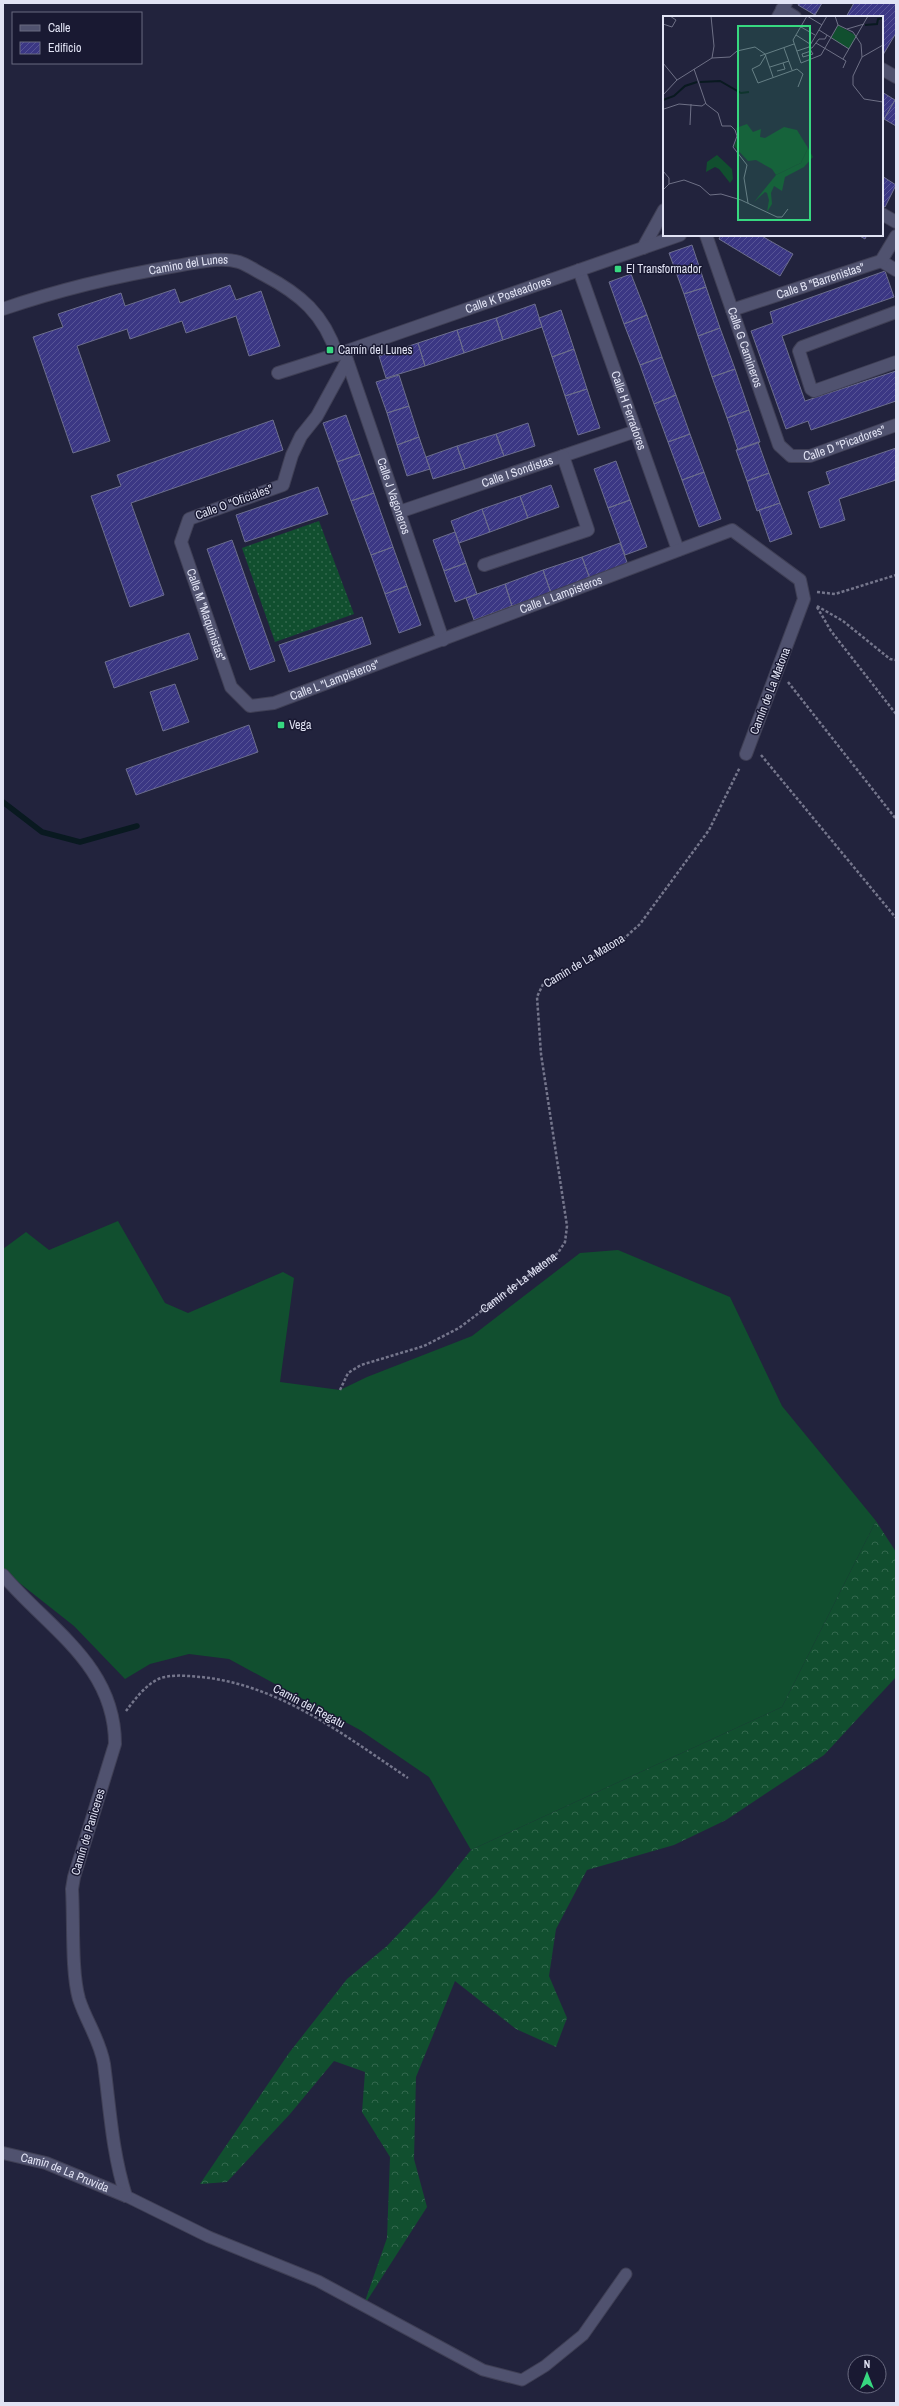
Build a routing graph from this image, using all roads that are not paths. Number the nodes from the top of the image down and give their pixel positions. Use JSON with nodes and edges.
{"nodes":[{"id":1,"x":782,"y":10,"type":"edge"},
{"id":2,"x":793,"y":16,"type":"edge"},
{"id":3,"x":883,"y":70,"type":"edge"},
{"id":4,"x":896,"y":77,"type":"edge"},
{"id":5,"x":663,"y":212,"type":"edge"},
{"id":6,"x":883,"y":215,"type":"edge"},
{"id":7,"x":896,"y":222,"type":"edge"},
{"id":8,"x":677,"y":236,"type":"edge"},
{"id":9,"x":706,"y":236,"type":"edge"},
{"id":10,"x":896,"y":236,"type":"edge"},
{"id":11,"x":643,"y":248,"type":"junction"},
{"id":12,"x":881,"y":261,"type":"junction"},
{"id":13,"x":579,"y":270,"type":"junction"},
{"id":14,"x":896,"y":270,"type":"edge"},
{"id":15,"x":3,"y":309,"type":"edge"},
{"id":16,"x":732,"y":310,"type":"junction"},
{"id":17,"x":896,"y":312,"type":"edge"},
{"id":18,"x":343,"y":356,"type":"junction"},
{"id":19,"x":896,"y":362,"type":"edge"},
{"id":20,"x":278,"y":373,"type":"dead end"},
{"id":21,"x":896,"y":425,"type":"edge"},
{"id":22,"x":636,"y":431,"type":"junction"},
{"id":23,"x":563,"y":456,"type":"junction"},
{"id":24,"x":791,"y":456,"type":"joint"},
{"id":25,"x":399,"y":512,"type":"junction"},
{"id":26,"x":181,"y":542,"type":"joint"},
{"id":27,"x":678,"y":550,"type":"junction"},
{"id":28,"x":484,"y":565,"type":"dead end"},
{"id":29,"x":443,"y":640,"type":"junction"},
{"id":30,"x":231,"y":687,"type":"joint"},
{"id":31,"x":748,"y":748,"type":"road end"},
{"id":32,"x":3,"y":1575,"type":"edge"},
{"id":33,"x":3,"y":2153,"type":"edge"},
{"id":34,"x":126,"y":2196,"type":"junction"},
{"id":35,"x":626,"y":2274,"type":"dead end"}],
"edges":[{"from":1,"to":2,"type":"street"},
{"from":3,"to":4,"type":"street"},
{"from":5,"to":11,"type":"street"},
{"from":6,"to":7,"type":"street"},
{"from":8,"to":11,"type":"street","name":"Calle K Posteadores"},
{"from":9,"to":16,"type":"street","name":"Calle G Camineros"},
{"from":10,"to":12,"type":"street"},
{"from":11,"to":13,"type":"street","name":"Calle K Posteadores"},
{"from":12,"to":14,"type":"street"},
{"from":12,"to":16,"type":"street","name":"Calle B \"Barrenistas\""},
{"from":13,"to":18,"type":"street","name":"Calle K Posteadores"},
{"from":13,"to":22,"type":"street","name":"Calle H Ferradores"},
{"from":15,"to":18,"type":"street","name":"Camino del Lunes"},
{"from":16,"to":24,"type":"street","name":"Calle G Camineros"},
{"from":17,"to":19,"type":"street"},
{"from":18,"to":20,"type":"street","name":"Calle K Posteadores"},
{"from":18,"to":25,"type":"street","name":"Calle J Vagoneros"},
{"from":18,"to":26,"type":"street","name":"Calle O \"Oficiales\""},
{"from":21,"to":24,"type":"street","name":"Calle D \"Picadores\""},
{"from":22,"to":23,"type":"street","name":"Calle I Sondistas"},
{"from":22,"to":27,"type":"street","name":"Calle H Ferradores"},
{"from":23,"to":25,"type":"street","name":"Calle I Sondistas"},
{"from":23,"to":28,"type":"street"},
{"from":25,"to":29,"type":"street","name":"Calle J Vagoneros"},
{"from":26,"to":30,"type":"street","name":"Calle M \"Maquinistas\""},
{"from":27,"to":29,"type":"street","name":"Calle L Lampisteros"},
{"from":27,"to":31,"type":"street","name":"Camín de La Matona"},
{"from":29,"to":30,"type":"street","name":"Calle L \"Lampisteros\""},
{"from":32,"to":34,"type":"street","name":"Camín de Paniceres"},
{"from":33,"to":34,"type":"street","name":"Camín de La Pruvida"},
{"from":34,"to":35,"type":"lane"}]}
